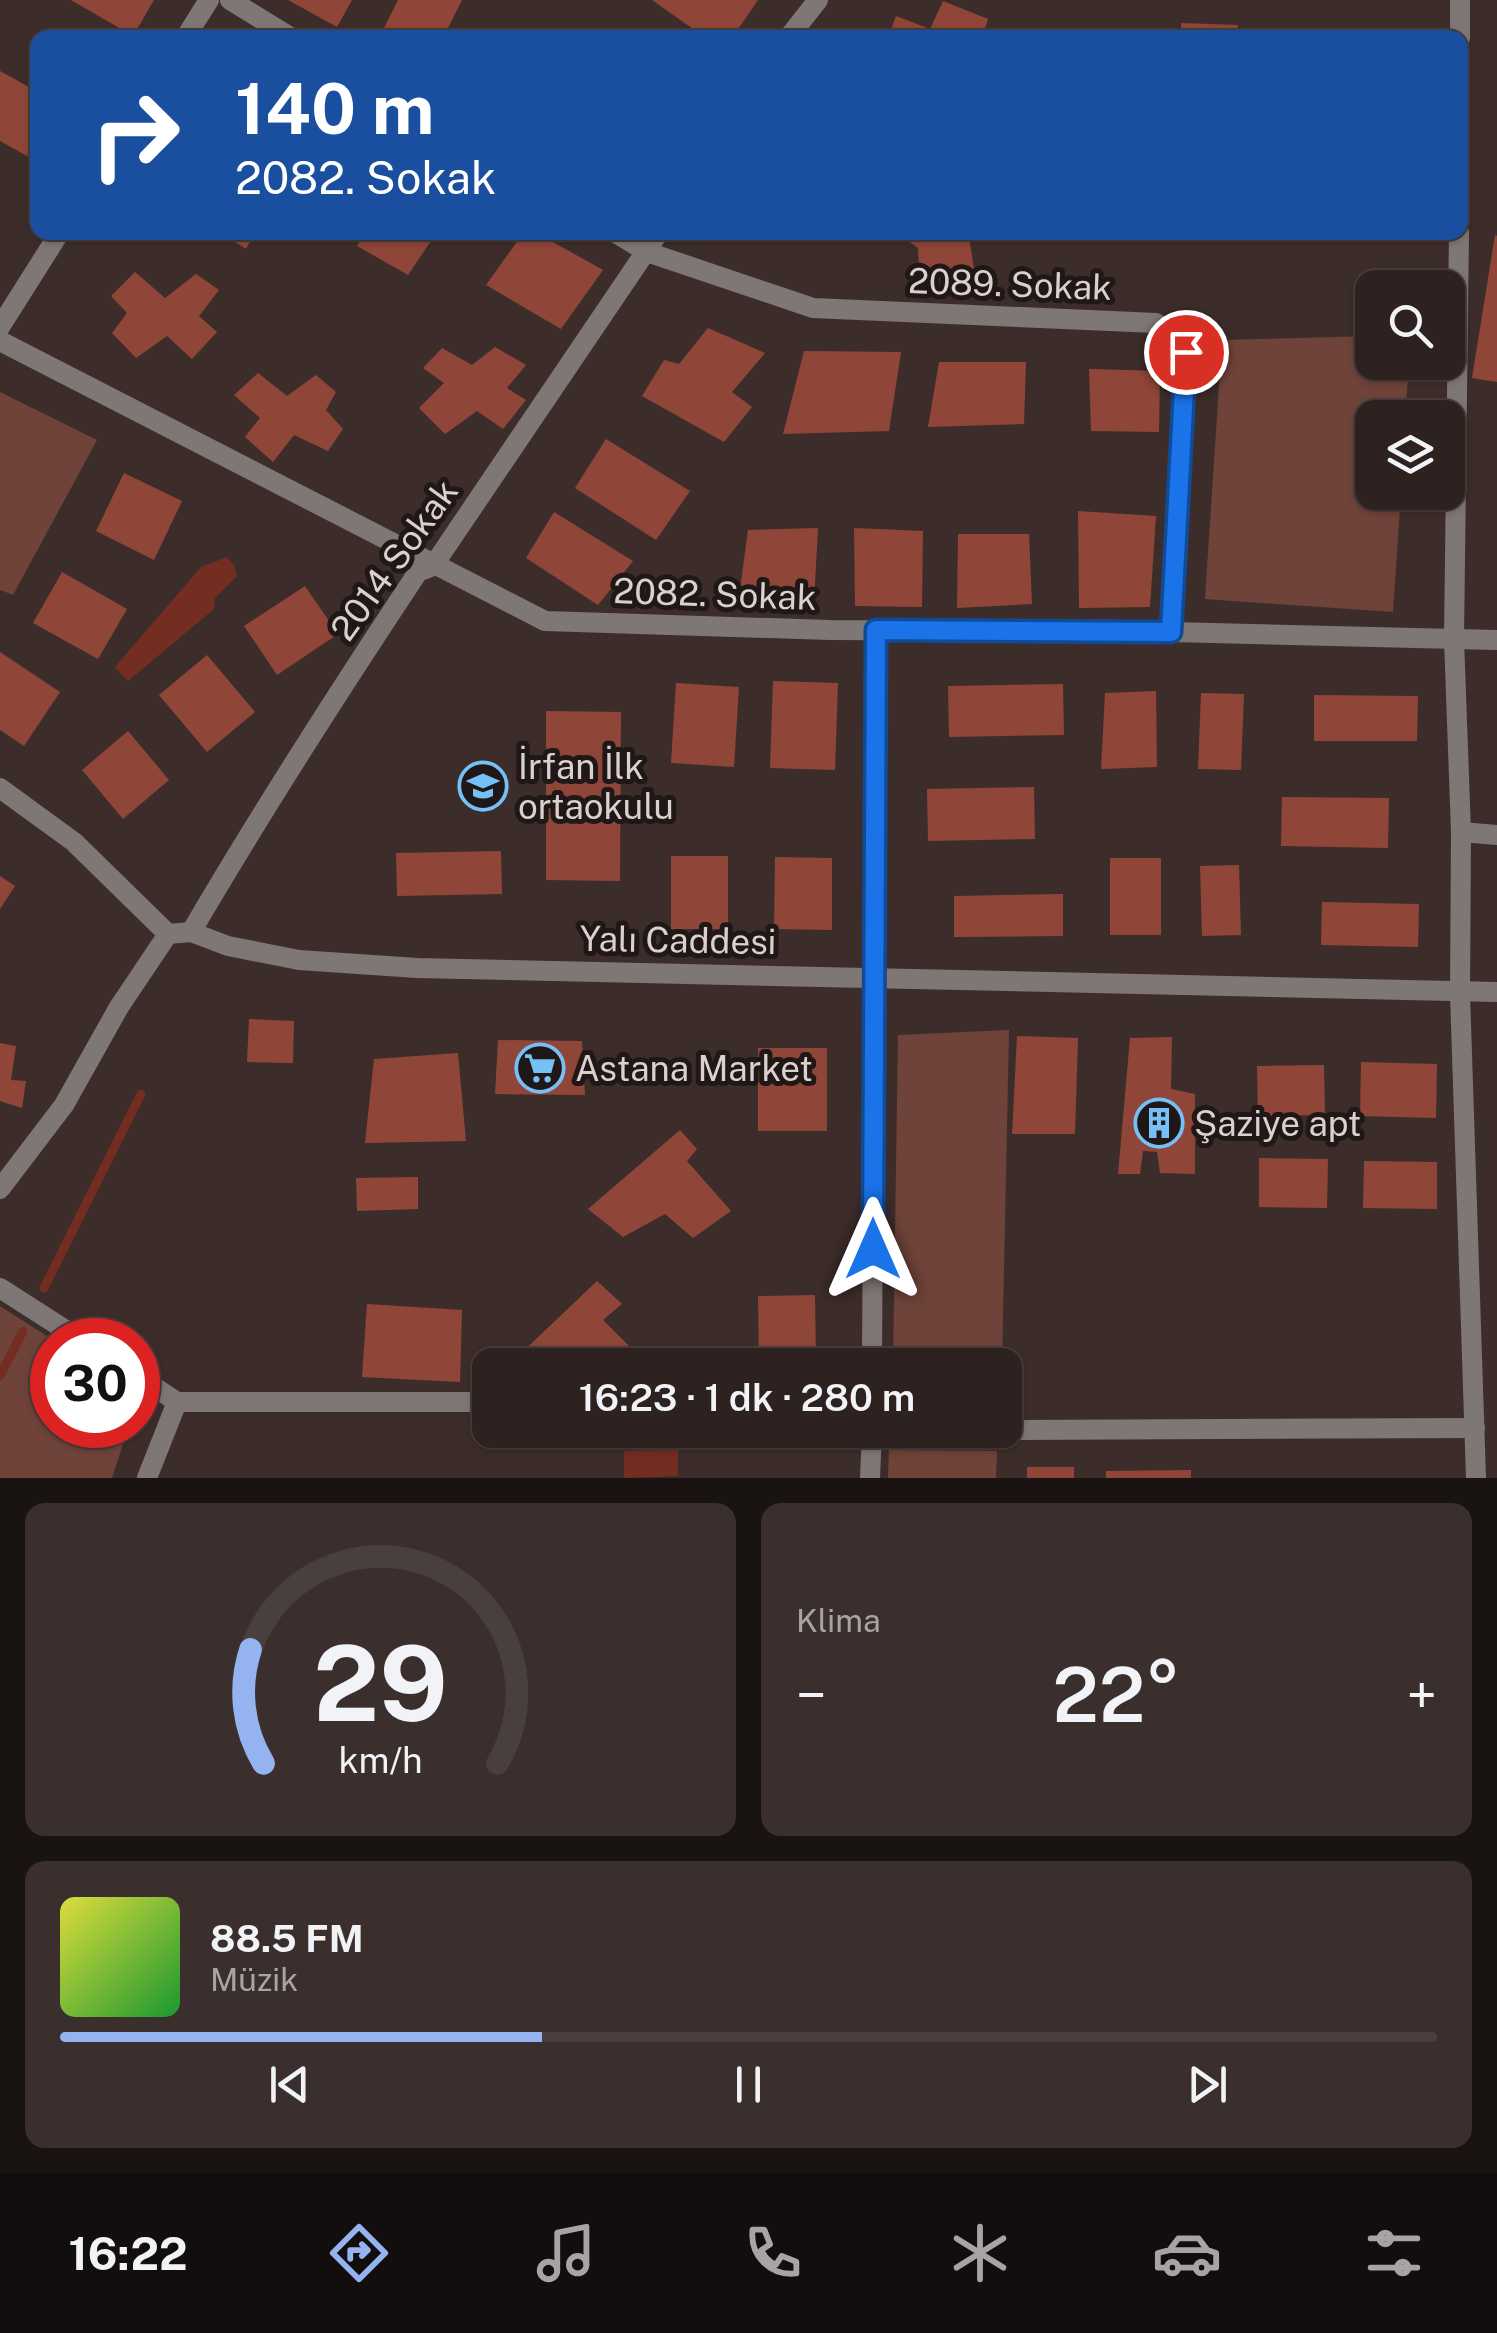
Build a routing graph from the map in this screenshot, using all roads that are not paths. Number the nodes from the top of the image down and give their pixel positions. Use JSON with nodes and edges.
{"nodes":[{"id":1,"x":209,"y":0,"type":"edge"},
{"id":2,"x":230,"y":0,"type":"edge"},
{"id":3,"x":818,"y":0,"type":"edge"},
{"id":4,"x":1460,"y":0,"type":"edge"},
{"id":5,"x":190,"y":30,"type":"edge"},
{"id":6,"x":279,"y":30,"type":"edge"},
{"id":7,"x":794,"y":30,"type":"edge"},
{"id":8,"x":1460,"y":30,"type":"edge"},
{"id":9,"x":55,"y":240,"type":"edge"},
{"id":10,"x":627,"y":240,"type":"edge"},
{"id":11,"x":654,"y":240,"type":"edge"},
{"id":12,"x":1459,"y":240,"type":"edge"},
{"id":13,"x":647,"y":252,"type":"junction"},
{"id":14,"x":0,"y":327,"type":"edge"},
{"id":15,"x":0,"y":340,"type":"edge"},
{"id":16,"x":433,"y":566,"type":"junction"},
{"id":17,"x":876,"y":630,"type":"junction"},
{"id":18,"x":1171,"y":632,"type":"junction"},
{"id":19,"x":1454,"y":640,"type":"junction"},
{"id":20,"x":1497,"y":640,"type":"edge"},
{"id":21,"x":0,"y":788,"type":"edge"},
{"id":22,"x":1461,"y":832,"type":"junction"},
{"id":23,"x":1497,"y":834,"type":"edge"},
{"id":24,"x":191,"y":932,"type":"junction"},
{"id":25,"x":168,"y":934,"type":"junction"},
{"id":26,"x":875,"y":978,"type":"junction"},
{"id":27,"x":1497,"y":992,"type":"edge"},
{"id":28,"x":1460,"y":994,"type":"junction"},
{"id":29,"x":0,"y":1188,"type":"edge"},
{"id":30,"x":0,"y":1288,"type":"edge"},
{"id":31,"x":47,"y":1318,"type":"edge"},
{"id":32,"x":872,"y":1348,"type":"edge"},
{"id":33,"x":160,"y":1391,"type":"edge"},
{"id":34,"x":177,"y":1402,"type":"junction"},
{"id":35,"x":472,"y":1402,"type":"edge"},
{"id":36,"x":1475,"y":1428,"type":"junction"},
{"id":37,"x":1022,"y":1430,"type":"edge"},
{"id":38,"x":871,"y":1448,"type":"edge"},
{"id":39,"x":147,"y":1478,"type":"edge"},
{"id":40,"x":870,"y":1478,"type":"edge"},
{"id":41,"x":1476,"y":1478,"type":"edge"}],
"edges":[{"from":1,"to":5,"type":"street"},
{"from":2,"to":6,"type":"street"},
{"from":3,"to":7,"type":"street"},
{"from":4,"to":8,"type":"street"},
{"from":9,"to":14,"type":"street"},
{"from":10,"to":13,"type":"street","name":"2089. Sokak"},
{"from":11,"to":13,"type":"street","name":"2014 Sokak"},
{"from":12,"to":19,"type":"street"},
{"from":13,"to":16,"type":"street","name":"2014 Sokak"},
{"from":13,"to":18,"type":"street","name":"2089. Sokak"},
{"from":15,"to":16,"type":"street","name":"2082. Sokak"},
{"from":16,"to":17,"type":"street","name":"2082. Sokak"},
{"from":16,"to":24,"type":"street","name":"2014 Sokak"},
{"from":17,"to":18,"type":"street","name":"2082. Sokak"},
{"from":17,"to":26,"type":"street"},
{"from":18,"to":19,"type":"street","name":"2082. Sokak"},
{"from":19,"to":20,"type":"street","name":"2082. Sokak"},
{"from":19,"to":22,"type":"street"},
{"from":21,"to":25,"type":"street"},
{"from":22,"to":23,"type":"street"},
{"from":22,"to":28,"type":"street"},
{"from":24,"to":25,"type":"street","name":"Yalı Caddesi"},
{"from":24,"to":26,"type":"street","name":"Yalı Caddesi"},
{"from":25,"to":29,"type":"street"},
{"from":26,"to":28,"type":"street","name":"Yalı Caddesi"},
{"from":26,"to":32,"type":"street"},
{"from":27,"to":28,"type":"street","name":"Yalı Caddesi"},
{"from":28,"to":36,"type":"street"},
{"from":30,"to":31,"type":"street"},
{"from":33,"to":34,"type":"street"},
{"from":34,"to":35,"type":"street"},
{"from":34,"to":39,"type":"street"},
{"from":36,"to":37,"type":"street"},
{"from":36,"to":41,"type":"street"},
{"from":38,"to":40,"type":"street"}]}
